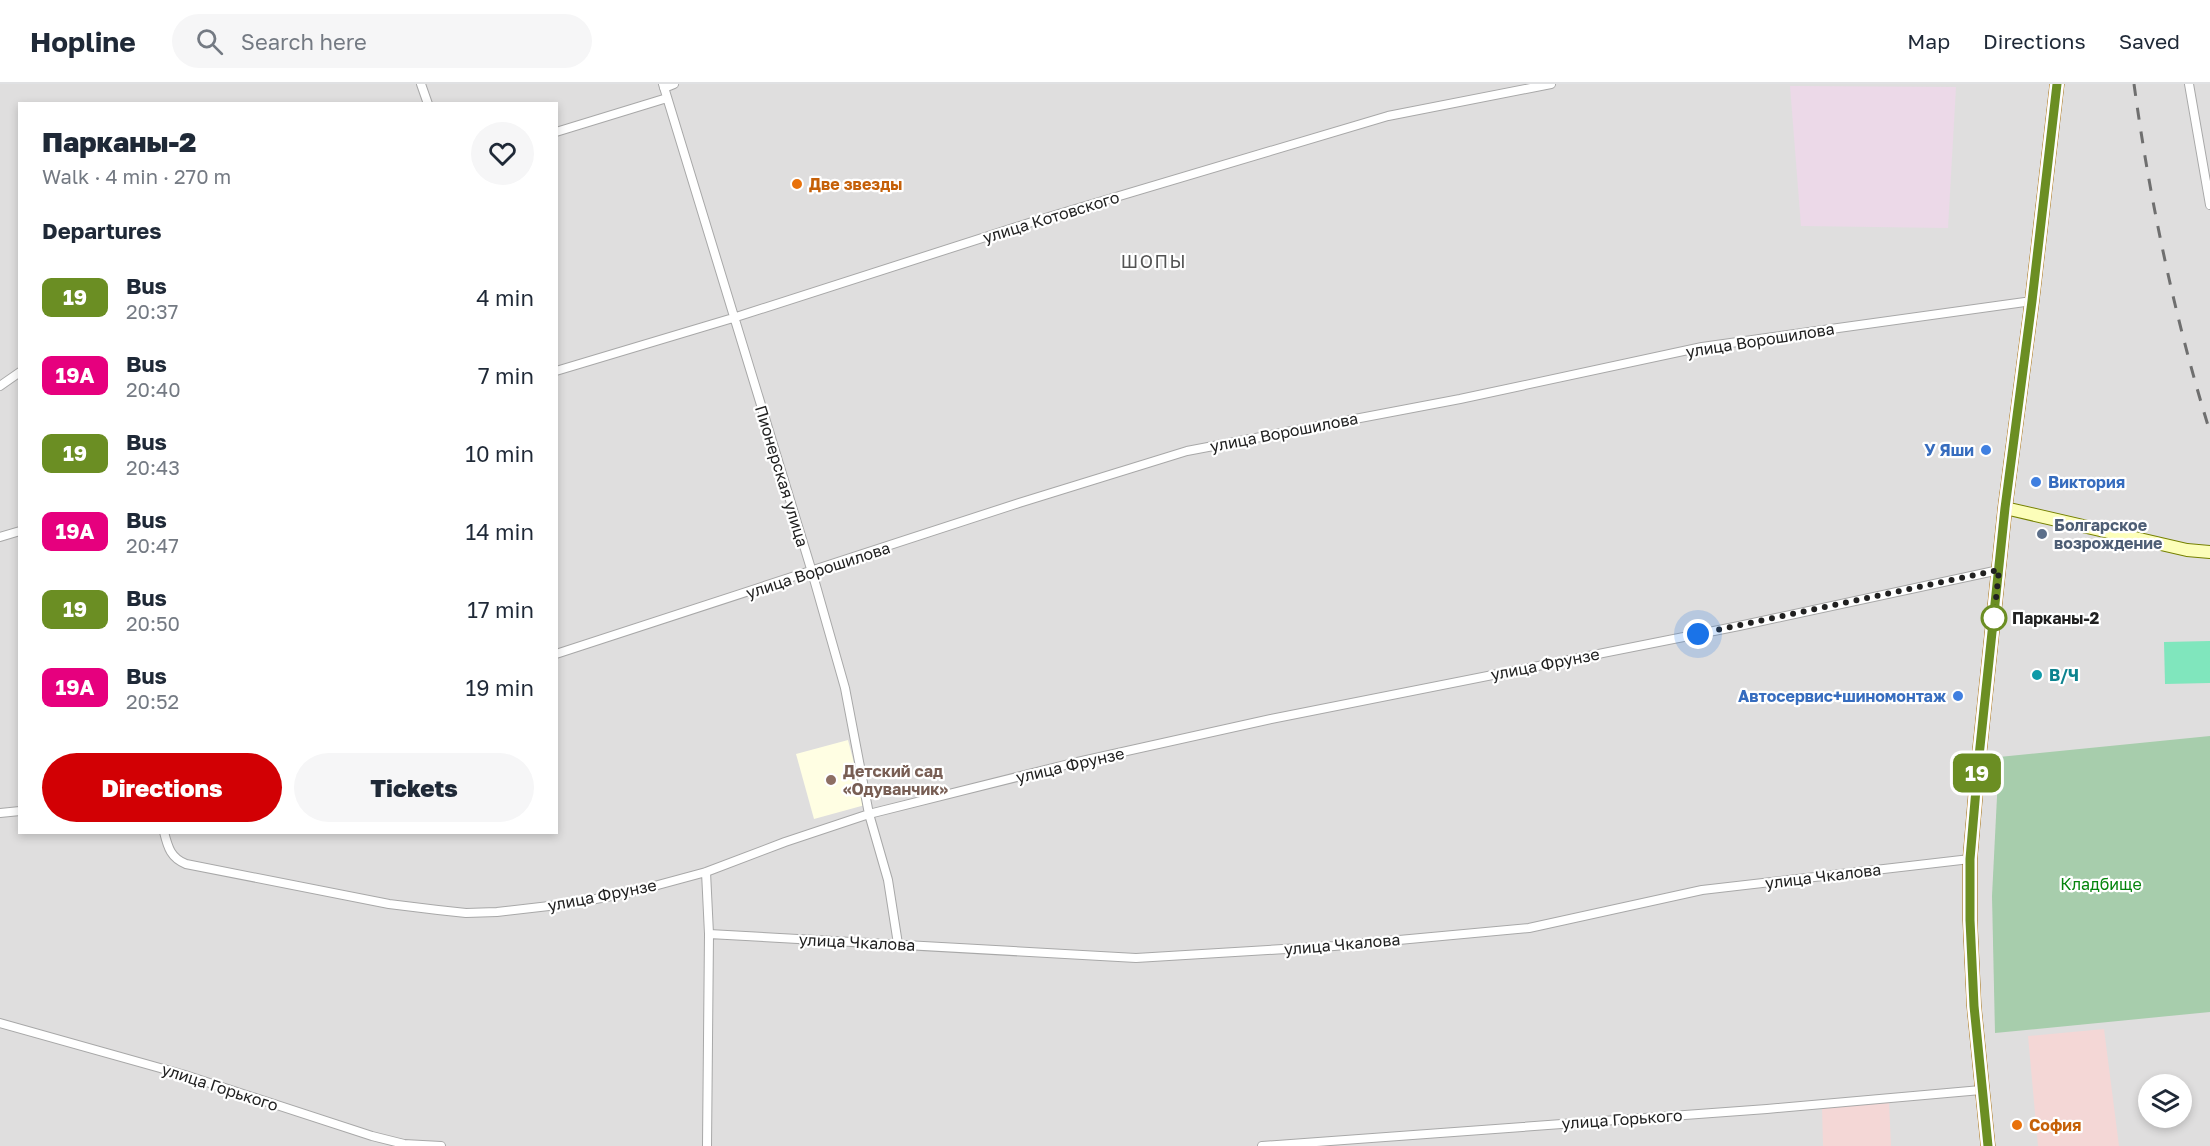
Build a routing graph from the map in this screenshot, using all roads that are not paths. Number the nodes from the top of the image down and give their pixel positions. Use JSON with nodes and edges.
{"nodes":[{"id":1,"x":421,"y":84,"type":"edge"},
{"id":2,"x":674,"y":84,"type":"edge"},
{"id":3,"x":1551,"y":84,"type":"edge"},
{"id":4,"x":2057,"y":84,"type":"edge"},
{"id":5,"x":2189,"y":84,"type":"edge"},
{"id":6,"x":664,"y":86,"type":"edge"},
{"id":7,"x":667,"y":98,"type":"junction"},
{"id":8,"x":427,"y":102,"type":"edge"},
{"id":9,"x":558,"y":131,"type":"edge"},
{"id":10,"x":2210,"y":205,"type":"edge"},
{"id":11,"x":2032,"y":301,"type":"junction"},
{"id":12,"x":733,"y":318,"type":"junction"},
{"id":13,"x":558,"y":370,"type":"edge"},
{"id":14,"x":18,"y":373,"type":"edge"},
{"id":15,"x":0,"y":386,"type":"edge"},
{"id":16,"x":2005,"y":508,"type":"junction"},
{"id":17,"x":18,"y":532,"type":"edge"},
{"id":18,"x":0,"y":537,"type":"edge"},
{"id":19,"x":2210,"y":552,"type":"edge"},
{"id":20,"x":1999,"y":570,"type":"junction"},
{"id":21,"x":812,"y":572,"type":"junction"},
{"id":22,"x":558,"y":653,"type":"edge"},
{"id":23,"x":18,"y":810,"type":"edge"},
{"id":24,"x":0,"y":813,"type":"edge"},
{"id":25,"x":869,"y":814,"type":"junction"},
{"id":26,"x":165,"y":834,"type":"edge"},
{"id":27,"x":1970,"y":859,"type":"junction"},
{"id":28,"x":706,"y":872,"type":"junction"},
{"id":29,"x":709,"y":934,"type":"junction"},
{"id":30,"x":898,"y":944,"type":"junction"},
{"id":31,"x":0,"y":1023,"type":"edge"},
{"id":32,"x":1981,"y":1090,"type":"junction"},
{"id":33,"x":441,"y":1146,"type":"edge"},
{"id":34,"x":706,"y":1146,"type":"edge"},
{"id":35,"x":1262,"y":1146,"type":"edge"},
{"id":36,"x":1988,"y":1146,"type":"edge"}],
"edges":[{"from":1,"to":8,"type":"street"},
{"from":2,"to":6,"type":"street"},
{"from":3,"to":12,"type":"street","name":"улица Котовского"},
{"from":4,"to":11,"type":"main road"},
{"from":5,"to":10,"type":"street"},
{"from":6,"to":7,"type":"street","name":"Пионерская улица"},
{"from":7,"to":9,"type":"street"},
{"from":7,"to":12,"type":"street","name":"Пионерская улица"},
{"from":11,"to":16,"type":"main road"},
{"from":11,"to":21,"type":"street","name":"улица Ворошилова"},
{"from":12,"to":13,"type":"street","name":"улица Котовского"},
{"from":12,"to":21,"type":"street","name":"Пионерская улица"},
{"from":14,"to":15,"type":"street"},
{"from":16,"to":19,"type":"main road"},
{"from":16,"to":20,"type":"main road"},
{"from":17,"to":18,"type":"street"},
{"from":20,"to":25,"type":"street","name":"улица Фрунзе"},
{"from":20,"to":27,"type":"main road"},
{"from":21,"to":22,"type":"street","name":"улица Ворошилова"},
{"from":21,"to":25,"type":"street","name":"Пионерская улица"},
{"from":23,"to":24,"type":"street"},
{"from":25,"to":28,"type":"street","name":"улица Фрунзе"},
{"from":25,"to":30,"type":"street","name":"Пионерская улица"},
{"from":26,"to":28,"type":"street","name":"улица Фрунзе"},
{"from":27,"to":30,"type":"street","name":"улица Чкалова"},
{"from":27,"to":32,"type":"main road"},
{"from":28,"to":29,"type":"street"},
{"from":29,"to":30,"type":"street","name":"улица Чкалова"},
{"from":29,"to":34,"type":"street"},
{"from":31,"to":33,"type":"street","name":"улица Горького"},
{"from":32,"to":35,"type":"street","name":"улица Горького"},
{"from":32,"to":36,"type":"main road"}]}
